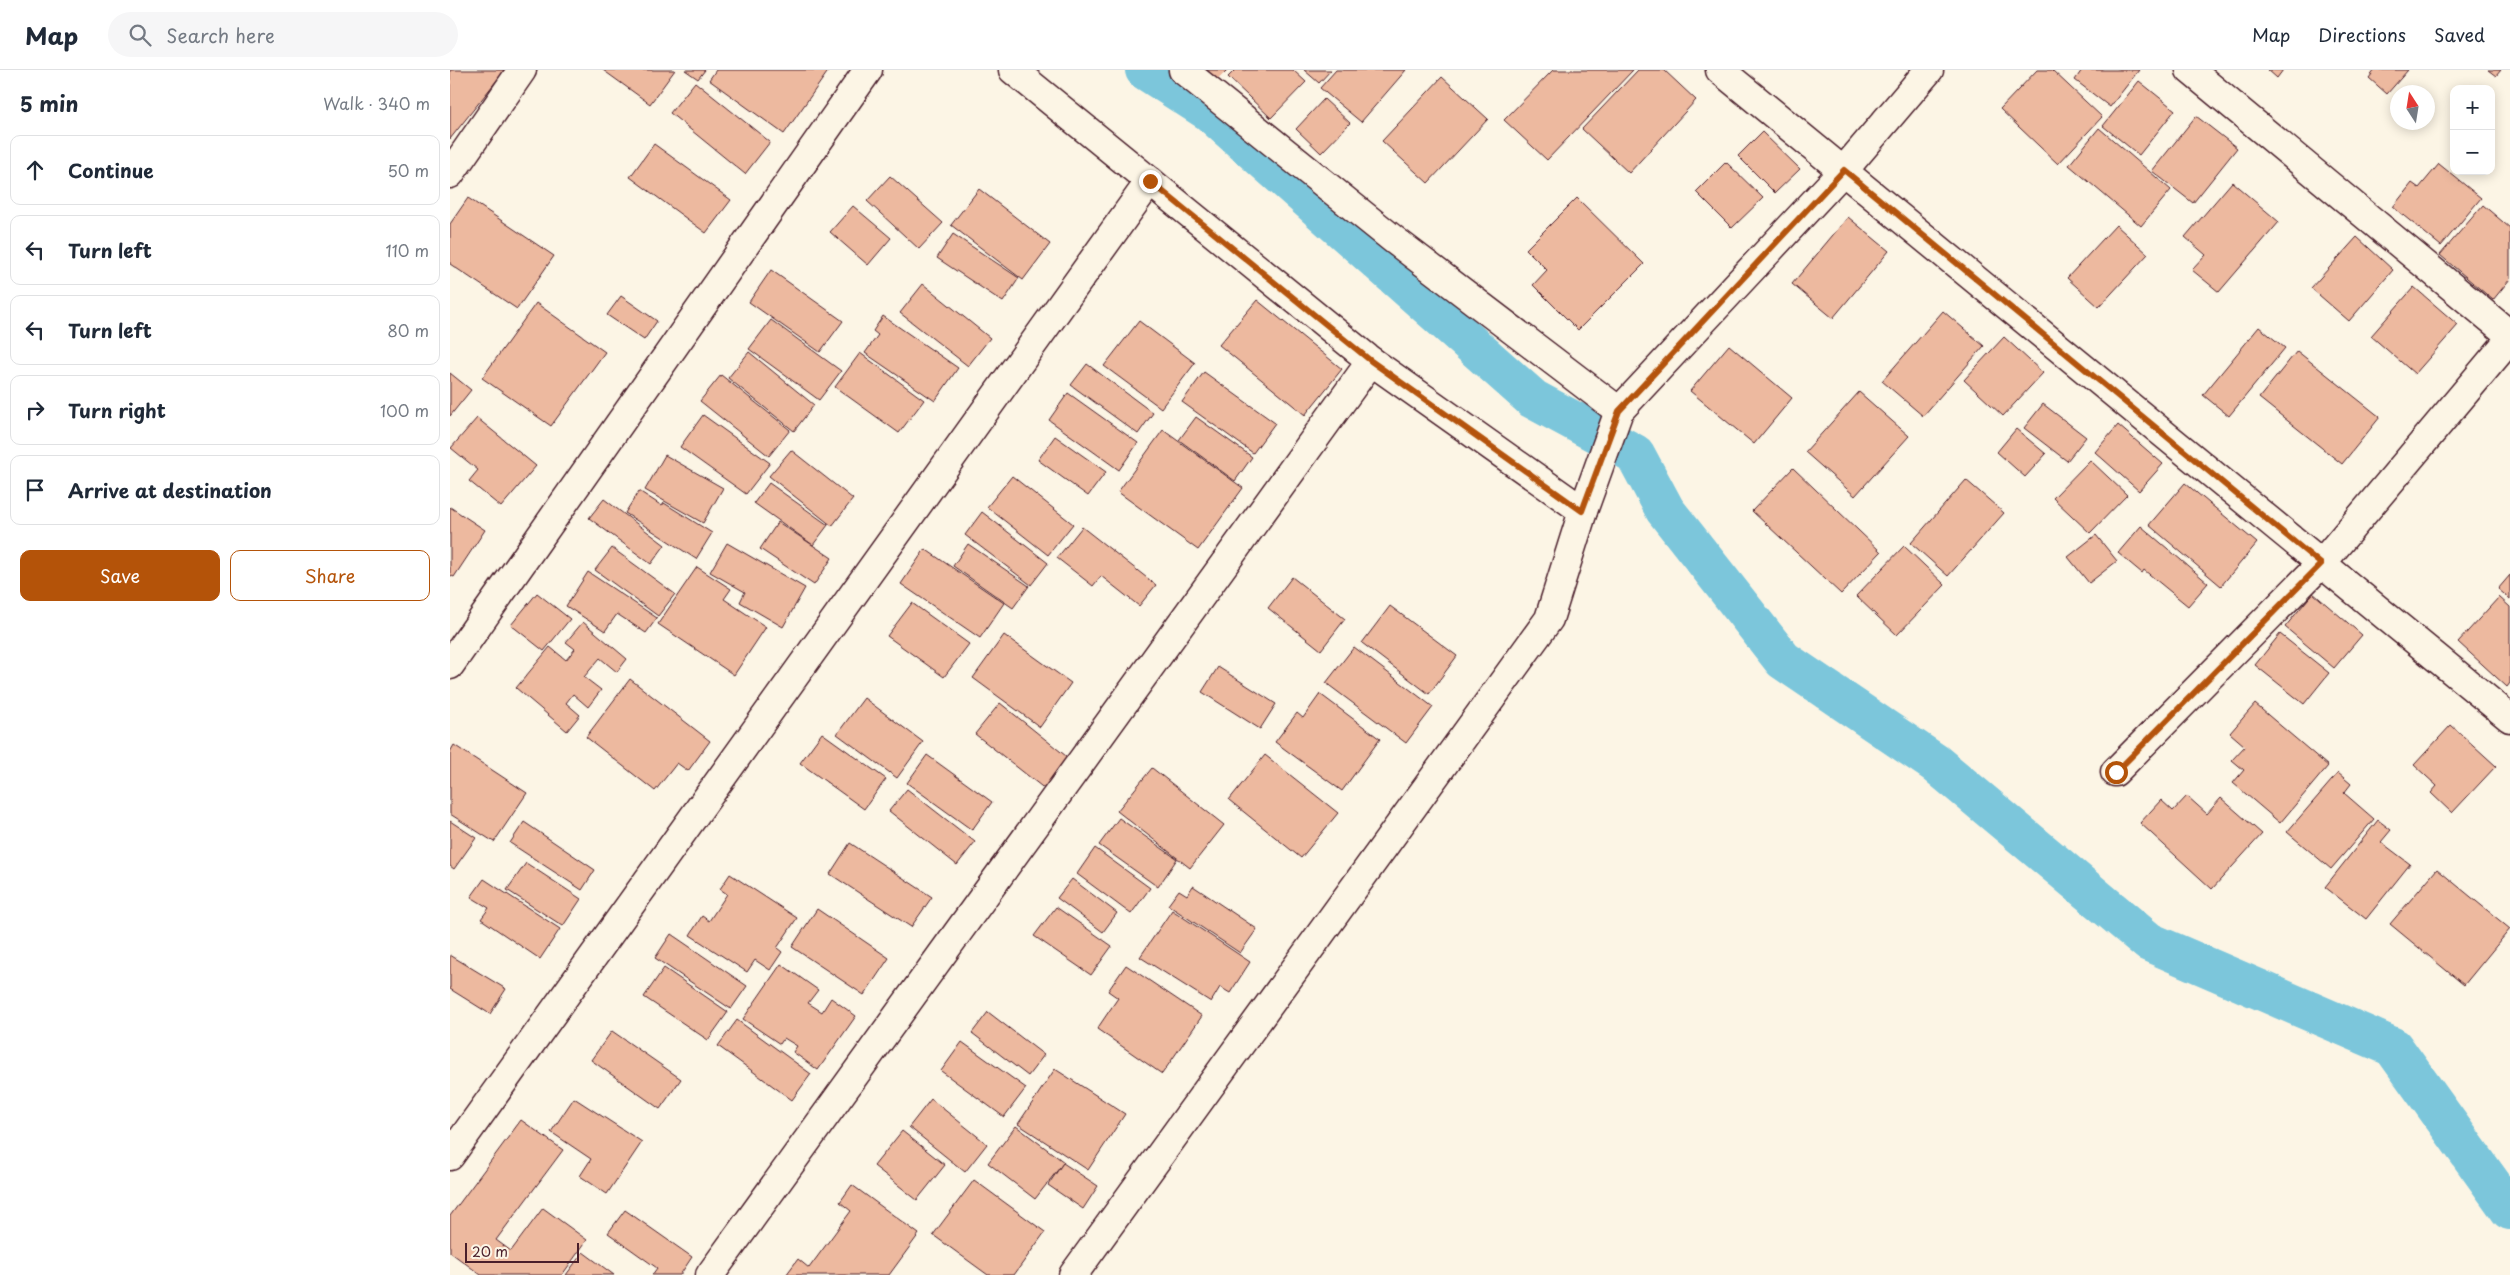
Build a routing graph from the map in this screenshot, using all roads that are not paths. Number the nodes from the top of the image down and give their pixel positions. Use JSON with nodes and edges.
{"nodes":[{"id":1,"x":522,"y":70,"type":"edge"},
{"id":2,"x":868,"y":70,"type":"edge"},
{"id":3,"x":1013,"y":70,"type":"edge"},
{"id":4,"x":1183,"y":70,"type":"edge"},
{"id":5,"x":1720,"y":70,"type":"edge"},
{"id":6,"x":1929,"y":70,"type":"edge"},
{"id":7,"x":2190,"y":70,"type":"edge"},
{"id":8,"x":1844,"y":170,"type":"junction"},
{"id":9,"x":450,"y":174,"type":"edge"},
{"id":10,"x":1150,"y":181,"type":"junction"},
{"id":11,"x":2510,"y":334,"type":"edge"},
{"id":12,"x":2510,"y":339,"type":"edge"},
{"id":13,"x":1371,"y":361,"type":"junction"},
{"id":14,"x":1619,"y":411,"type":"junction"},
{"id":15,"x":1582,"y":511,"type":"junction"},
{"id":16,"x":2321,"y":564,"type":"junction"},
{"id":17,"x":450,"y":665,"type":"edge"},
{"id":18,"x":2510,"y":718,"type":"edge"},
{"id":19,"x":2116,"y":772,"type":"dead end"},
{"id":20,"x":450,"y":1156,"type":"edge"},
{"id":21,"x":710,"y":1275,"type":"edge"},
{"id":22,"x":1073,"y":1275,"type":"edge"}],
"edges":[{"from":1,"to":9,"type":"street"},
{"from":2,"to":17,"type":"street"},
{"from":3,"to":10,"type":"street"},
{"from":4,"to":14,"type":"street"},
{"from":5,"to":8,"type":"street"},
{"from":6,"to":8,"type":"street"},
{"from":7,"to":11,"type":"street"},
{"from":8,"to":14,"type":"street"},
{"from":8,"to":16,"type":"street"},
{"from":10,"to":13,"type":"street"},
{"from":10,"to":20,"type":"street"},
{"from":12,"to":16,"type":"street"},
{"from":13,"to":15,"type":"street"},
{"from":13,"to":21,"type":"street"},
{"from":14,"to":15,"type":"street"},
{"from":15,"to":22,"type":"street"},
{"from":16,"to":18,"type":"street"},
{"from":16,"to":19,"type":"street"}]}
